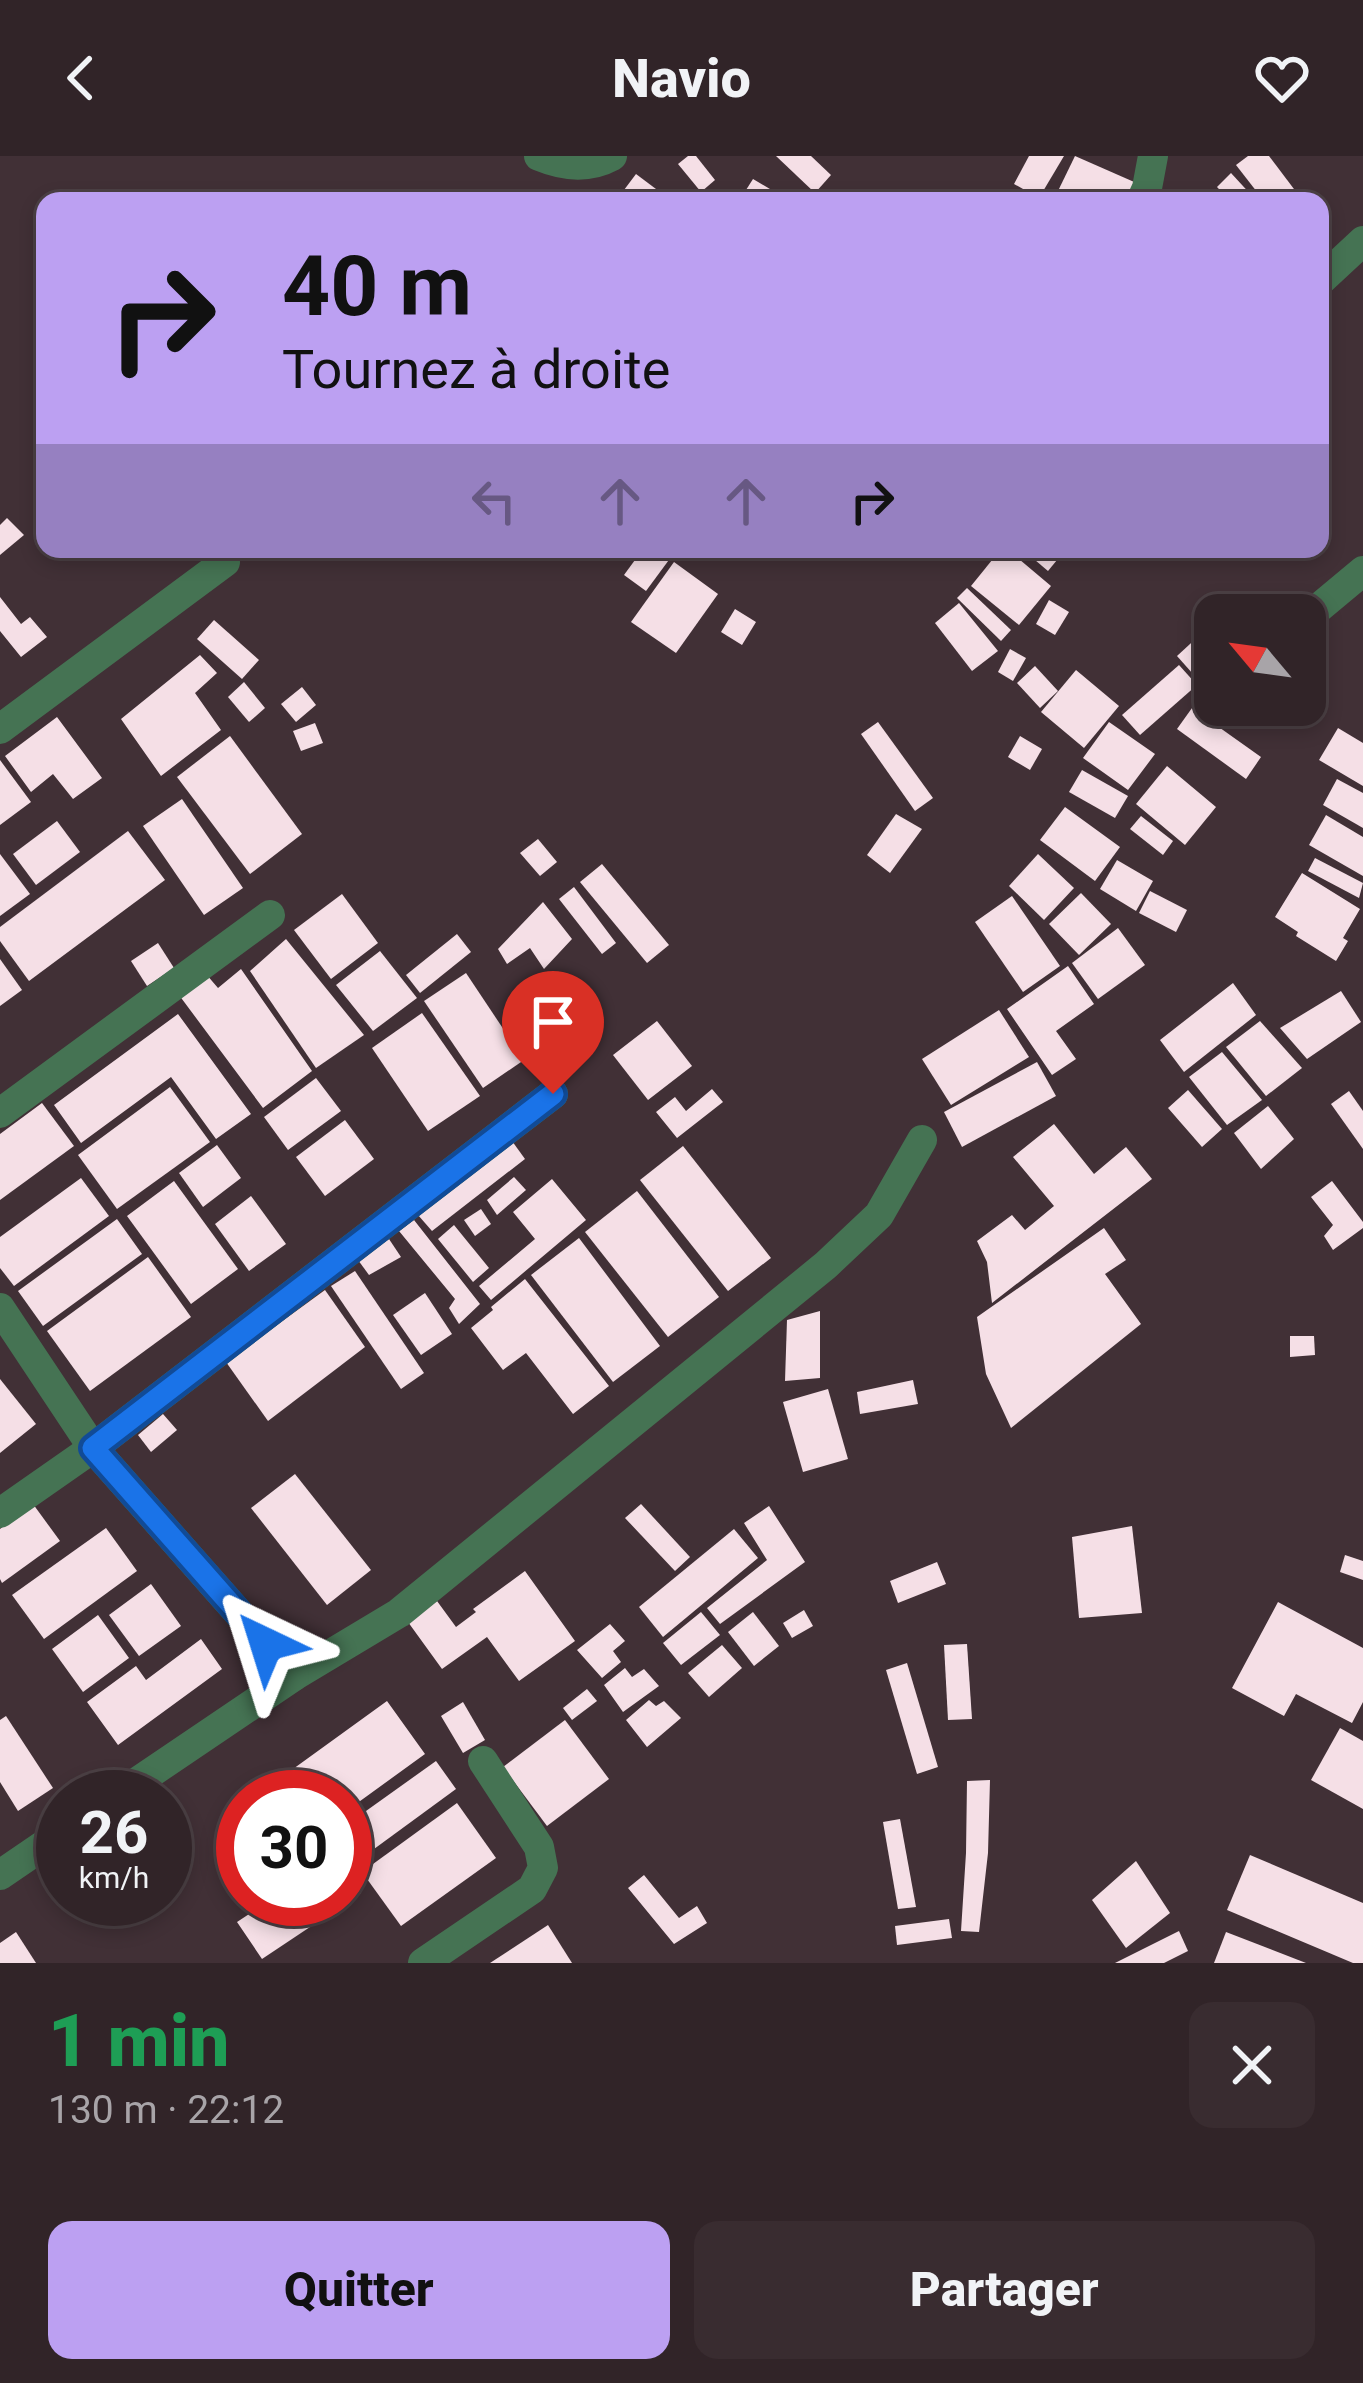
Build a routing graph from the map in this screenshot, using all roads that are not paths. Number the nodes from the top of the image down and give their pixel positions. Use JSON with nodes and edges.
{"nodes":[{"id":1,"x":539,"y":156,"type":"edge"},
{"id":2,"x":612,"y":156,"type":"edge"},
{"id":3,"x":1153,"y":156,"type":"edge"},
{"id":4,"x":1145,"y":192,"type":"edge"},
{"id":5,"x":1363,"y":241,"type":"edge"},
{"id":6,"x":1329,"y":273,"type":"edge"},
{"id":7,"x":225,"y":562,"type":"dead end"},
{"id":8,"x":1363,"y":571,"type":"edge"},
{"id":9,"x":1326,"y":602,"type":"edge"},
{"id":10,"x":0,"y":729,"type":"edge"},
{"id":11,"x":270,"y":915,"type":"dead end"},
{"id":12,"x":553,"y":1094,"type":"dead end"},
{"id":13,"x":5,"y":1098,"type":"edge"},
{"id":14,"x":922,"y":1140,"type":"dead end"},
{"id":15,"x":0,"y":1308,"type":"edge"},
{"id":16,"x":93,"y":1448,"type":"junction"},
{"id":17,"x":0,"y":1513,"type":"edge"},
{"id":18,"x":295,"y":1676,"type":"junction"},
{"id":19,"x":483,"y":1761,"type":"dead end"},
{"id":20,"x":155,"y":1770,"type":"edge"},
{"id":21,"x":36,"y":1850,"type":"edge"},
{"id":22,"x":0,"y":1875,"type":"edge"},
{"id":23,"x":423,"y":1963,"type":"edge"}],
"edges":[{"from":1,"to":2,"type":"street"},
{"from":3,"to":4,"type":"street"},
{"from":5,"to":6,"type":"street"},
{"from":7,"to":10,"type":"street"},
{"from":8,"to":9,"type":"street"},
{"from":11,"to":13,"type":"street"},
{"from":12,"to":16,"type":"street"},
{"from":14,"to":18,"type":"street"},
{"from":15,"to":16,"type":"street"},
{"from":16,"to":17,"type":"street"},
{"from":16,"to":18,"type":"street"},
{"from":18,"to":20,"type":"street"},
{"from":19,"to":23,"type":"street"},
{"from":21,"to":22,"type":"street"}]}
